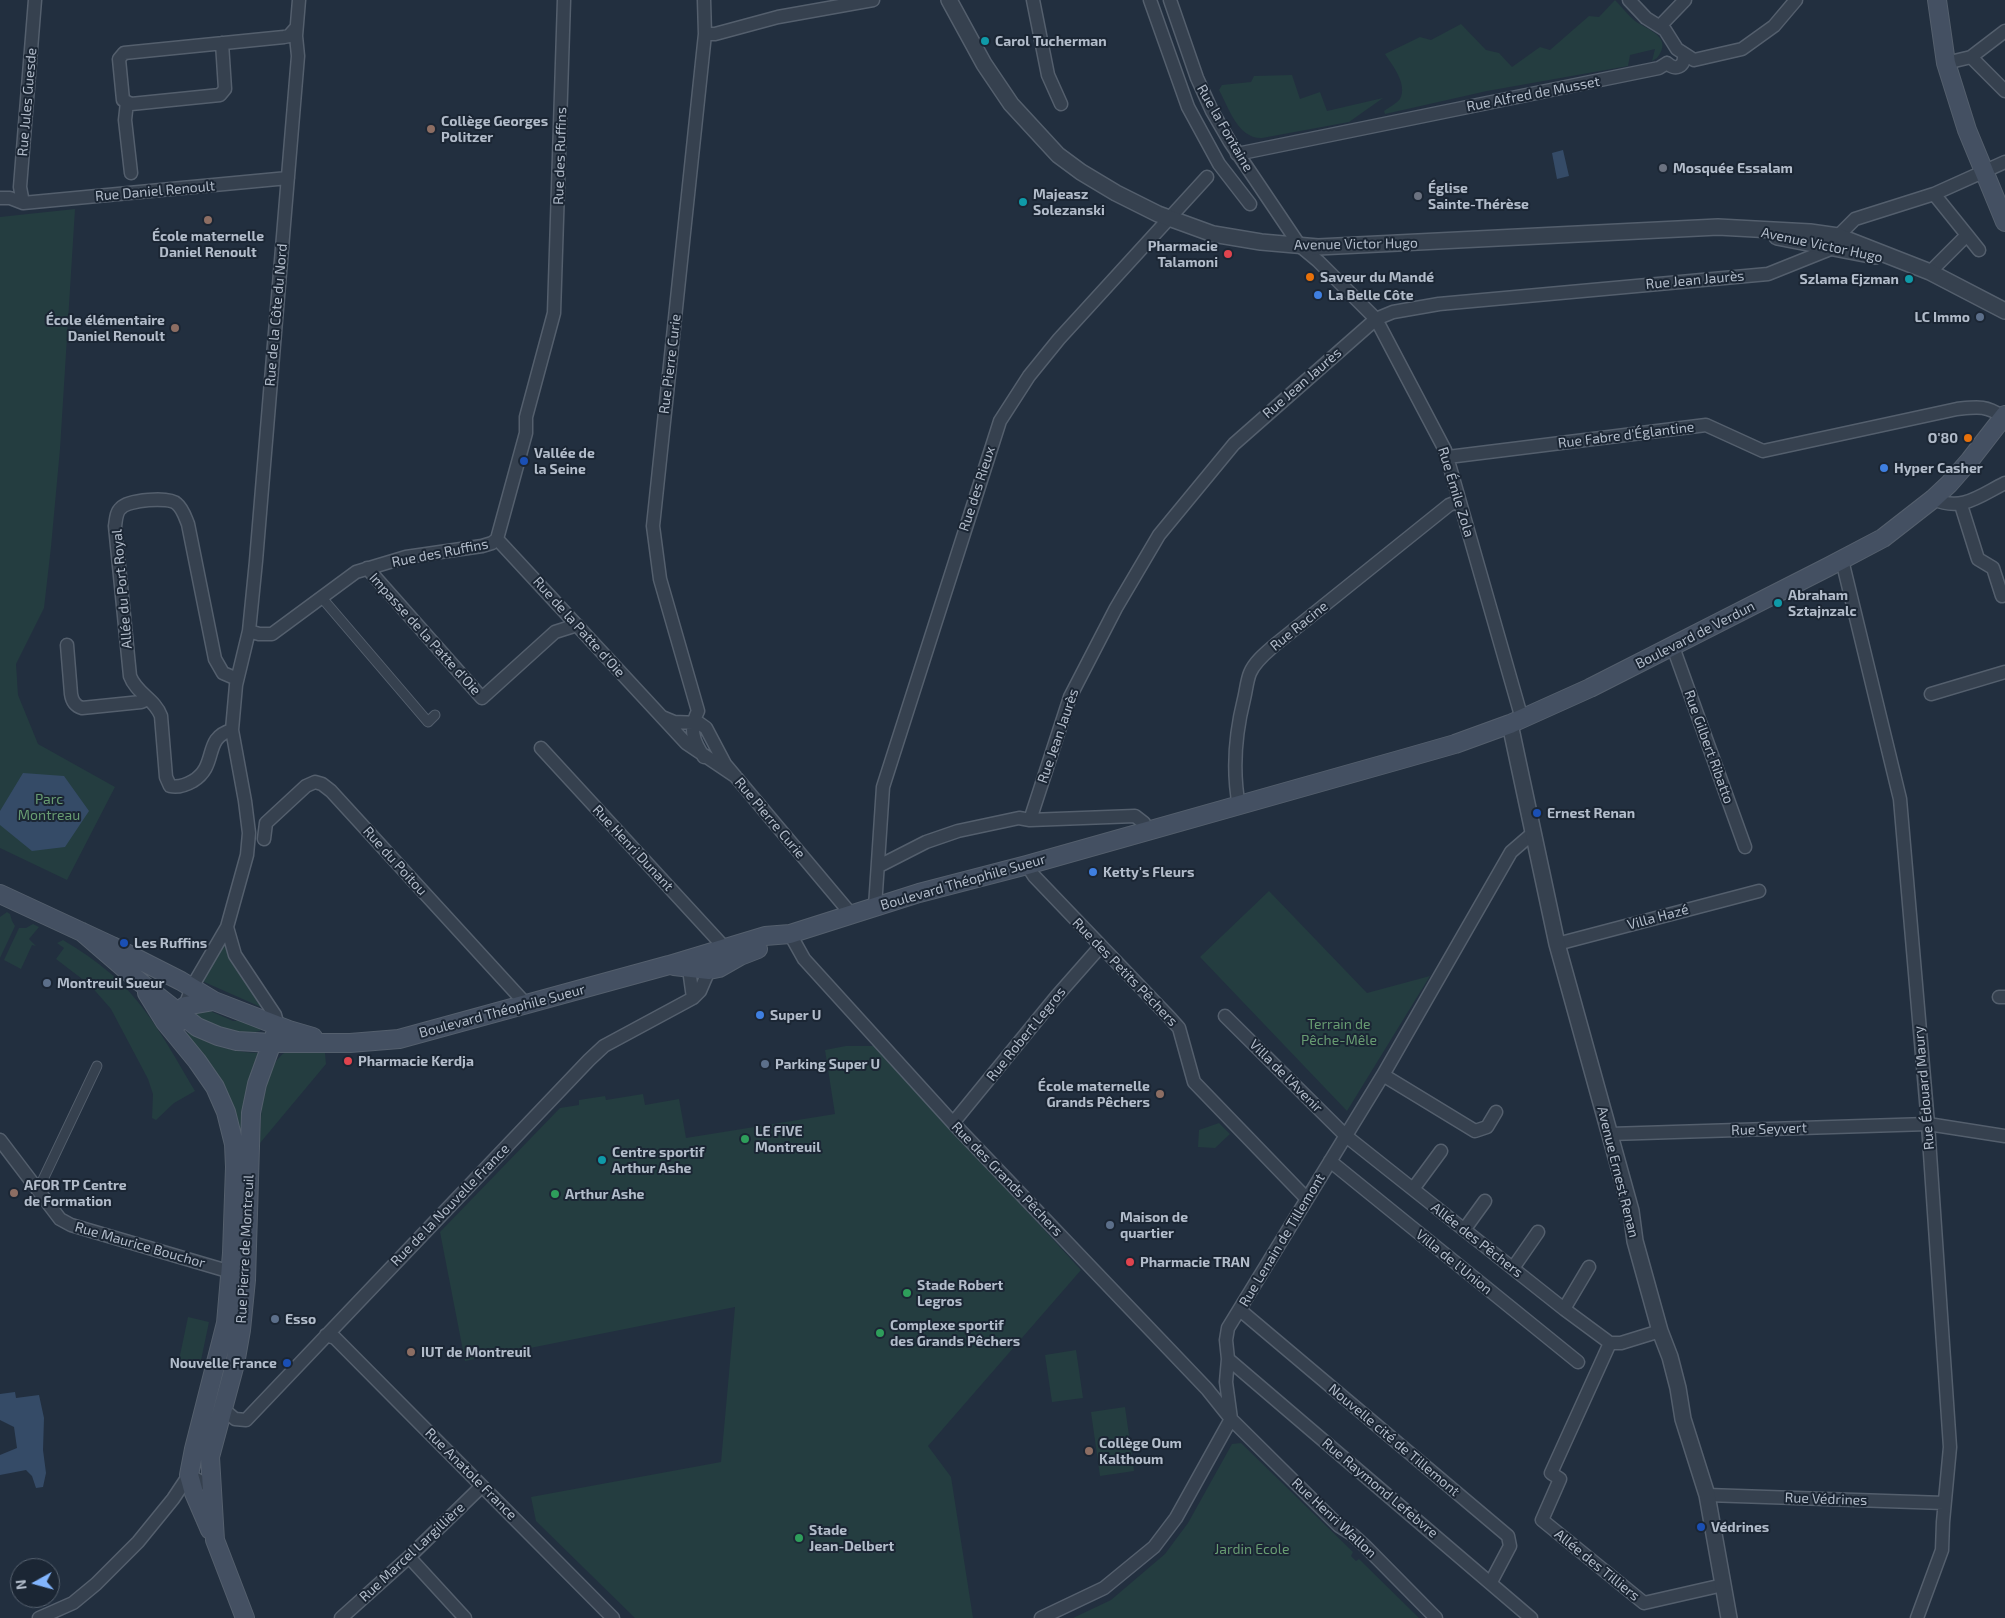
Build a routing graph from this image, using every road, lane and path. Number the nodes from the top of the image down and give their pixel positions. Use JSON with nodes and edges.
{"nodes":[{"id":1,"x":35,"y":0,"type":"edge"},
{"id":2,"x":299,"y":0,"type":"edge"},
{"id":3,"x":564,"y":0,"type":"edge"},
{"id":4,"x":704,"y":0,"type":"edge"},
{"id":5,"x":873,"y":0,"type":"edge"},
{"id":6,"x":950,"y":0,"type":"edge"},
{"id":7,"x":1033,"y":0,"type":"edge"},
{"id":8,"x":1150,"y":0,"type":"edge"},
{"id":9,"x":1170,"y":0,"type":"edge"},
{"id":10,"x":1629,"y":0,"type":"edge"},
{"id":11,"x":1685,"y":0,"type":"edge"},
{"id":12,"x":1796,"y":0,"type":"edge"},
{"id":13,"x":1937,"y":0,"type":"edge"},
{"id":14,"x":1660,"y":26,"type":"junction"},
{"id":15,"x":296,"y":28,"type":"junction"},
{"id":16,"x":2005,"y":31,"type":"edge"},
{"id":17,"x":705,"y":34,"type":"junction"},
{"id":18,"x":222,"y":43,"type":"junction"},
{"id":19,"x":1680,"y":52,"type":"junction"},
{"id":20,"x":1971,"y":57,"type":"junction"},
{"id":21,"x":1946,"y":63,"type":"junction"},
{"id":22,"x":2005,"y":91,"type":"edge"},
{"id":23,"x":127,"y":102,"type":"junction"},
{"id":24,"x":1061,"y":104,"type":"dead end"},
{"id":25,"x":1237,"y":154,"type":"junction"},
{"id":26,"x":2005,"y":162,"type":"edge"},
{"id":27,"x":1983,"y":171,"type":"junction"},
{"id":28,"x":131,"y":173,"type":"dead end"},
{"id":29,"x":1207,"y":177,"type":"dead end"},
{"id":30,"x":288,"y":178,"type":"junction"},
{"id":31,"x":1934,"y":194,"type":"junction"},
{"id":32,"x":0,"y":198,"type":"edge"},
{"id":33,"x":23,"y":203,"type":"junction"},
{"id":34,"x":1250,"y":204,"type":"dead end"},
{"id":35,"x":1167,"y":218,"type":"junction"},
{"id":36,"x":2005,"y":222,"type":"edge"},
{"id":37,"x":1967,"y":235,"type":"junction"},
{"id":38,"x":1807,"y":237,"type":"junction"},
{"id":39,"x":1835,"y":242,"type":"junction"},
{"id":40,"x":1300,"y":246,"type":"junction"},
{"id":41,"x":1979,"y":250,"type":"dead end"},
{"id":42,"x":1796,"y":262,"type":"junction"},
{"id":43,"x":1930,"y":272,"type":"junction"},
{"id":44,"x":2005,"y":311,"type":"edge"},
{"id":45,"x":1376,"y":319,"type":"junction"},
{"id":46,"x":2004,"y":416,"type":"edge"},
{"id":47,"x":1448,"y":458,"type":"junction"},
{"id":48,"x":2005,"y":483,"type":"edge"},
{"id":49,"x":1934,"y":499,"type":"junction"},
{"id":50,"x":1459,"y":501,"type":"junction"},
{"id":51,"x":1961,"y":505,"type":"junction"},
{"id":52,"x":497,"y":540,"type":"junction"},
{"id":53,"x":1842,"y":560,"type":"junction"},
{"id":54,"x":367,"y":568,"type":"junction"},
{"id":55,"x":322,"y":598,"type":"junction"},
{"id":56,"x":2003,"y":602,"type":"edge"},
{"id":57,"x":577,"y":625,"type":"junction"},
{"id":58,"x":249,"y":631,"type":"junction"},
{"id":59,"x":66,"y":645,"type":"dead end"},
{"id":60,"x":1673,"y":647,"type":"junction"},
{"id":61,"x":2005,"y":672,"type":"edge"},
{"id":62,"x":237,"y":679,"type":"junction"},
{"id":63,"x":1931,"y":694,"type":"dead end"},
{"id":64,"x":148,"y":700,"type":"junction"},
{"id":65,"x":435,"y":715,"type":"dead end"},
{"id":66,"x":660,"y":716,"type":"junction"},
{"id":67,"x":693,"y":721,"type":"junction"},
{"id":68,"x":1516,"y":722,"type":"junction"},
{"id":69,"x":232,"y":730,"type":"junction"},
{"id":70,"x":540,"y":748,"type":"dead end"},
{"id":71,"x":704,"y":757,"type":"junction"},
{"id":72,"x":735,"y":776,"type":"junction"},
{"id":73,"x":1239,"y":806,"type":"junction"},
{"id":74,"x":1030,"y":820,"type":"junction"},
{"id":75,"x":1146,"y":831,"type":"junction"},
{"id":76,"x":1533,"y":833,"type":"junction"},
{"id":77,"x":264,"y":840,"type":"dead end"},
{"id":78,"x":1745,"y":847,"type":"dead end"},
{"id":79,"x":1028,"y":864,"type":"junction"},
{"id":80,"x":879,"y":866,"type":"junction"},
{"id":81,"x":1759,"y":891,"type":"dead end"},
{"id":82,"x":0,"y":894,"type":"edge"},
{"id":83,"x":875,"y":907,"type":"junction"},
{"id":84,"x":851,"y":914,"type":"junction"},
{"id":85,"x":227,"y":927,"type":"junction"},
{"id":86,"x":82,"y":932,"type":"junction"},
{"id":87,"x":785,"y":935,"type":"junction"},
{"id":88,"x":1557,"y":944,"type":"junction"},
{"id":89,"x":1100,"y":947,"type":"junction"},
{"id":90,"x":725,"y":948,"type":"junction"},
{"id":91,"x":669,"y":965,"type":"junction"},
{"id":92,"x":689,"y":969,"type":"junction"},
{"id":93,"x":709,"y":970,"type":"junction"},
{"id":94,"x":140,"y":982,"type":"junction"},
{"id":95,"x":192,"y":987,"type":"junction"},
{"id":96,"x":693,"y":998,"type":"junction"},
{"id":97,"x":214,"y":1000,"type":"junction"},
{"id":98,"x":526,"y":1004,"type":"junction"},
{"id":99,"x":183,"y":1010,"type":"junction"},
{"id":100,"x":1225,"y":1016,"type":"dead end"},
{"id":101,"x":278,"y":1026,"type":"junction"},
{"id":102,"x":174,"y":1033,"type":"junction"},
{"id":103,"x":272,"y":1043,"type":"junction"},
{"id":104,"x":333,"y":1043,"type":"junction"},
{"id":105,"x":97,"y":1066,"type":"dead end"},
{"id":106,"x":1383,"y":1075,"type":"junction"},
{"id":107,"x":1496,"y":1112,"type":"dead end"},
{"id":108,"x":953,"y":1123,"type":"junction"},
{"id":109,"x":1928,"y":1124,"type":"junction"},
{"id":110,"x":1610,"y":1134,"type":"junction"},
{"id":111,"x":1346,"y":1136,"type":"junction"},
{"id":112,"x":2005,"y":1136,"type":"edge"},
{"id":113,"x":0,"y":1140,"type":"edge"},
{"id":114,"x":1441,"y":1151,"type":"dead end"},
{"id":115,"x":1330,"y":1161,"type":"junction"},
{"id":116,"x":1413,"y":1189,"type":"junction"},
{"id":117,"x":38,"y":1190,"type":"junction"},
{"id":118,"x":1307,"y":1199,"type":"junction"},
{"id":119,"x":1484,"y":1200,"type":"dead end"},
{"id":120,"x":1464,"y":1230,"type":"junction"},
{"id":121,"x":1538,"y":1232,"type":"dead end"},
{"id":122,"x":1513,"y":1268,"type":"junction"},
{"id":123,"x":1589,"y":1268,"type":"dead end"},
{"id":124,"x":231,"y":1272,"type":"junction"},
{"id":125,"x":1564,"y":1309,"type":"junction"},
{"id":126,"x":1240,"y":1310,"type":"junction"},
{"id":127,"x":1660,"y":1330,"type":"junction"},
{"id":128,"x":326,"y":1335,"type":"junction"},
{"id":129,"x":1610,"y":1343,"type":"junction"},
{"id":130,"x":1228,"y":1359,"type":"junction"},
{"id":131,"x":1578,"y":1362,"type":"dead end"},
{"id":132,"x":222,"y":1410,"type":"junction"},
{"id":133,"x":1231,"y":1419,"type":"junction"},
{"id":134,"x":189,"y":1475,"type":"junction"},
{"id":135,"x":482,"y":1486,"type":"junction"},
{"id":136,"x":212,"y":1488,"type":"junction"},
{"id":137,"x":1707,"y":1495,"type":"junction"},
{"id":138,"x":1944,"y":1503,"type":"junction"},
{"id":139,"x":215,"y":1540,"type":"junction"},
{"id":140,"x":409,"y":1557,"type":"junction"},
{"id":141,"x":1491,"y":1582,"type":"junction"},
{"id":142,"x":1723,"y":1585,"type":"junction"},
{"id":143,"x":39,"y":1618,"type":"edge"},
{"id":144,"x":245,"y":1618,"type":"edge"},
{"id":145,"x":341,"y":1618,"type":"edge"},
{"id":146,"x":466,"y":1618,"type":"edge"},
{"id":147,"x":613,"y":1618,"type":"edge"},
{"id":148,"x":1041,"y":1618,"type":"edge"},
{"id":149,"x":1436,"y":1618,"type":"edge"},
{"id":150,"x":1531,"y":1618,"type":"edge"},
{"id":151,"x":1729,"y":1618,"type":"edge"},
{"id":152,"x":1917,"y":1618,"type":"edge"}],
"edges":[{"from":1,"to":33,"type":"street","name":"Rue Jules Guesde"},
{"from":2,"to":15,"type":"street","name":"Rue de la Côte du Nord"},
{"from":3,"to":52,"type":"street","name":"Rue des Ruffins"},
{"from":4,"to":17,"type":"street","name":"Rue Pierre Curie"},
{"from":5,"to":17,"type":"street"},
{"from":6,"to":35,"type":"street","name":"Avenue Victor Hugo"},
{"from":7,"to":24,"type":"street"},
{"from":8,"to":34,"type":"street","name":"Rue la Fontaine"},
{"from":9,"to":25,"type":"street","name":"Rue la Fontaine"},
{"from":10,"to":14,"type":"street"},
{"from":11,"to":14,"type":"street"},
{"from":12,"to":19,"type":"street"},
{"from":13,"to":21,"type":"main road"},
{"from":14,"to":19,"type":"street"},
{"from":15,"to":18,"type":"street"},
{"from":15,"to":30,"type":"street","name":"Rue de la Côte du Nord"},
{"from":16,"to":20,"type":"street"},
{"from":17,"to":67,"type":"street","name":"Rue Pierre Curie"},
{"from":18,"to":23,"type":"street"},
{"from":18,"to":23,"type":"street"},
{"from":19,"to":25,"type":"street","name":"Rue Alfred de Musset"},
{"from":20,"to":21,"type":"street"},
{"from":20,"to":22,"type":"street"},
{"from":21,"to":27,"type":"main road"},
{"from":23,"to":28,"type":"street"},
{"from":25,"to":40,"type":"street","name":"Rue la Fontaine"},
{"from":26,"to":27,"type":"street"},
{"from":27,"to":31,"type":"street"},
{"from":27,"to":36,"type":"main road"},
{"from":29,"to":35,"type":"street","name":"Rue des Rieux"},
{"from":30,"to":33,"type":"street","name":"Rue Daniel Renoult"},
{"from":30,"to":58,"type":"street","name":"Rue de la Côte du Nord"},
{"from":31,"to":37,"type":"street"},
{"from":31,"to":39,"type":"street"},
{"from":32,"to":33,"type":"street","name":"Rue Daniel Renoult"},
{"from":35,"to":40,"type":"street","name":"Avenue Victor Hugo"},
{"from":35,"to":80,"type":"street","name":"Rue des Rieux"},
{"from":37,"to":41,"type":"street"},
{"from":37,"to":43,"type":"street"},
{"from":38,"to":39,"type":"street","name":"Avenue Victor Hugo"},
{"from":38,"to":40,"type":"street","name":"Avenue Victor Hugo"},
{"from":38,"to":42,"type":"street"},
{"from":39,"to":42,"type":"street","name":"Rue Jean Jaurès"},
{"from":39,"to":43,"type":"street","name":"Avenue Victor Hugo"},
{"from":40,"to":45,"type":"street","name":"Rue Émile Zola"},
{"from":42,"to":45,"type":"street","name":"Rue Jean Jaurès"},
{"from":43,"to":44,"type":"street","name":"Avenue Victor Hugo"},
{"from":45,"to":47,"type":"street","name":"Rue Émile Zola"},
{"from":45,"to":74,"type":"street","name":"Rue Jean Jaurès"},
{"from":46,"to":47,"type":"street","name":"Rue Fabre d'Églantine"},
{"from":46,"to":49,"type":"main road","name":"Boulevard de Verdun"},
{"from":47,"to":50,"type":"street","name":"Rue Émile Zola"},
{"from":48,"to":51,"type":"street"},
{"from":49,"to":51,"type":"street"},
{"from":49,"to":53,"type":"main road","name":"Boulevard de Verdun"},
{"from":50,"to":68,"type":"street","name":"Rue Émile Zola"},
{"from":50,"to":73,"type":"street","name":"Rue Racine"},
{"from":51,"to":56,"type":"street"},
{"from":52,"to":54,"type":"street","name":"Rue des Ruffins"},
{"from":52,"to":57,"type":"street","name":"Rue de la Patte d'Oie"},
{"from":53,"to":60,"type":"main road","name":"Boulevard de Verdun"},
{"from":53,"to":109,"type":"street","name":"Rue Édouard Maury"},
{"from":54,"to":55,"type":"street","name":"Rue des Ruffins"},
{"from":54,"to":57,"type":"street","name":"Impasse de la Patte d'Oie"},
{"from":55,"to":58,"type":"street","name":"Rue des Ruffins"},
{"from":55,"to":65,"type":"street"},
{"from":57,"to":66,"type":"street","name":"Rue de la Patte d'Oie"},
{"from":58,"to":62,"type":"street"},
{"from":59,"to":64,"type":"street"},
{"from":60,"to":68,"type":"main road","name":"Boulevard de Verdun"},
{"from":60,"to":78,"type":"street","name":"Rue Gilbert Ribatto"},
{"from":61,"to":63,"type":"street"},
{"from":62,"to":64,"type":"street","name":"Allée du Port Royal"},
{"from":62,"to":69,"type":"street"},
{"from":64,"to":69,"type":"street","name":"Allée du Port Royal"},
{"from":66,"to":67,"type":"street"},
{"from":66,"to":71,"type":"street","name":"Rue de la Patte d'Oie"},
{"from":67,"to":71,"type":"street","name":"Rue Pierre Curie"},
{"from":67,"to":72,"type":"street","name":"Rue Pierre Curie"},
{"from":68,"to":73,"type":"main road","name":"Boulevard de Verdun"},
{"from":68,"to":76,"type":"street","name":"Avenue Ernest Renan"},
{"from":69,"to":85,"type":"street"},
{"from":70,"to":90,"type":"street","name":"Rue Henri Dunant"},
{"from":71,"to":72,"type":"street","name":"Rue de la Patte d'Oie"},
{"from":72,"to":84,"type":"street","name":"Rue Pierre Curie"},
{"from":73,"to":75,"type":"main road","name":"Boulevard Théophile Sueur"},
{"from":74,"to":75,"type":"street"},
{"from":74,"to":80,"type":"street"},
{"from":75,"to":79,"type":"main road","name":"Boulevard Théophile Sueur"},
{"from":76,"to":88,"type":"street","name":"Avenue Ernest Renan"},
{"from":76,"to":106,"type":"street","name":"Rue Lenain de Tillemont"},
{"from":77,"to":98,"type":"street","name":"Rue du Poitou"},
{"from":79,"to":83,"type":"main road","name":"Boulevard Théophile Sueur"},
{"from":79,"to":89,"type":"street","name":"Rue des Petits Pêchers"},
{"from":80,"to":83,"type":"street","name":"Rue des Rieux"},
{"from":81,"to":88,"type":"street","name":"Villa Hazé"},
{"from":82,"to":86,"type":"main road","name":"Boulevard Théophile Sueur"},
{"from":83,"to":84,"type":"main road","name":"Boulevard Théophile Sueur"},
{"from":84,"to":87,"type":"main road","name":"Boulevard Théophile Sueur"},
{"from":85,"to":95,"type":"street"},
{"from":85,"to":101,"type":"street"},
{"from":86,"to":94,"type":"main road","name":"Boulevard Théophile Sueur"},
{"from":86,"to":95,"type":"main road","name":"Boulevard Théophile Sueur"},
{"from":87,"to":90,"type":"main road","name":"Boulevard Théophile Sueur"},
{"from":87,"to":93,"type":"main road","name":"Boulevard Théophile Sueur"},
{"from":87,"to":108,"type":"street","name":"Rue des Grands Pêchers"},
{"from":88,"to":110,"type":"street","name":"Avenue Ernest Renan"},
{"from":89,"to":108,"type":"street","name":"Rue Robert Legros"},
{"from":89,"to":118,"type":"street","name":"Rue des Petits Pêchers"},
{"from":90,"to":91,"type":"main road","name":"Boulevard Théophile Sueur"},
{"from":91,"to":92,"type":"main road","name":"Boulevard Théophile Sueur"},
{"from":91,"to":98,"type":"main road","name":"Boulevard Théophile Sueur"},
{"from":92,"to":93,"type":"main road","name":"Boulevard Théophile Sueur"},
{"from":92,"to":96,"type":"street"},
{"from":93,"to":96,"type":"street","name":"Rue de la Nouvelle France"},
{"from":94,"to":99,"type":"main road","name":"Boulevard Théophile Sueur"},
{"from":94,"to":102,"type":"main road","name":"Rue Pierre de Montreuil"},
{"from":95,"to":97,"type":"main road","name":"Boulevard Théophile Sueur"},
{"from":95,"to":99,"type":"street"},
{"from":96,"to":128,"type":"street","name":"Rue de la Nouvelle France"},
{"from":97,"to":99,"type":"main road"},
{"from":97,"to":101,"type":"main road","name":"Boulevard Théophile Sueur"},
{"from":98,"to":104,"type":"main road","name":"Boulevard Théophile Sueur"},
{"from":99,"to":102,"type":"main road"},
{"from":99,"to":103,"type":"main road","name":"Boulevard Théophile Sueur"},
{"from":100,"to":111,"type":"street","name":"Villa de l'Avenir"},
{"from":101,"to":103,"type":"main road","name":"Rue Pierre de Montreuil"},
{"from":101,"to":104,"type":"main road","name":"Boulevard Théophile Sueur"},
{"from":102,"to":124,"type":"main road","name":"Rue Pierre de Montreuil"},
{"from":103,"to":104,"type":"main road","name":"Boulevard Théophile Sueur"},
{"from":103,"to":132,"type":"main road","name":"Rue Pierre de Montreuil"},
{"from":105,"to":117,"type":"street"},
{"from":106,"to":107,"type":"street"},
{"from":106,"to":111,"type":"street","name":"Rue Lenain de Tillemont"},
{"from":108,"to":133,"type":"street","name":"Rue des Grands Pêchers"},
{"from":109,"to":110,"type":"street","name":"Rue Seyvert"},
{"from":109,"to":112,"type":"street","name":"Rue Seyvert"},
{"from":109,"to":138,"type":"street","name":"Rue Édouard Maury"},
{"from":110,"to":127,"type":"street","name":"Avenue Ernest Renan"},
{"from":111,"to":115,"type":"street","name":"Rue Lenain de Tillemont"},
{"from":111,"to":116,"type":"street","name":"Allée des Pêchers"},
{"from":113,"to":117,"type":"street","name":"Rue Maurice Bouchor"},
{"from":114,"to":116,"type":"street"},
{"from":115,"to":118,"type":"street","name":"Rue Lenain de Tillemont"},
{"from":115,"to":131,"type":"street","name":"Villa de l'Union"},
{"from":116,"to":120,"type":"street","name":"Allée des Pêchers"},
{"from":117,"to":124,"type":"street","name":"Rue Maurice Bouchor"},
{"from":118,"to":126,"type":"street","name":"Rue Lenain de Tillemont"},
{"from":119,"to":120,"type":"street"},
{"from":120,"to":122,"type":"street","name":"Allée des Pêchers"},
{"from":121,"to":122,"type":"street"},
{"from":122,"to":125,"type":"street","name":"Allée des Pêchers"},
{"from":123,"to":125,"type":"street"},
{"from":124,"to":134,"type":"main road","name":"Rue Pierre de Montreuil"},
{"from":125,"to":129,"type":"street","name":"Allée des Pêchers"},
{"from":126,"to":130,"type":"street","name":"Rue Lenain de Tillemont"},
{"from":126,"to":141,"type":"street","name":"Nouvelle cité de Tillemont"},
{"from":127,"to":129,"type":"street"},
{"from":127,"to":137,"type":"street","name":"Avenue Ernest Renan"},
{"from":128,"to":132,"type":"street","name":"Rue de la Nouvelle France"},
{"from":128,"to":135,"type":"street","name":"Rue Anatole France"},
{"from":129,"to":142,"type":"street","name":"Allée des Tilliers"},
{"from":130,"to":133,"type":"street","name":"Rue Lenain de Tillemont"},
{"from":130,"to":141,"type":"street","name":"Rue Raymond Lefebvre"},
{"from":132,"to":136,"type":"main road","name":"Rue Pierre de Montreuil"},
{"from":133,"to":148,"type":"street"},
{"from":133,"to":149,"type":"street","name":"Rue Henri Wallon"},
{"from":134,"to":136,"type":"street"},
{"from":134,"to":139,"type":"main road"},
{"from":134,"to":143,"type":"street"},
{"from":135,"to":140,"type":"street","name":"Rue Marcel Largillière"},
{"from":135,"to":147,"type":"street","name":"Rue Anatole France"},
{"from":136,"to":139,"type":"main road","name":"Rue Pierre de Montreuil"},
{"from":137,"to":138,"type":"street","name":"Rue Védrines"},
{"from":137,"to":142,"type":"street","name":"Avenue Ernest Renan"},
{"from":138,"to":152,"type":"street","name":"Rue Édouard Maury"},
{"from":139,"to":144,"type":"main road","name":"Rue Pierre de Montreuil"},
{"from":140,"to":145,"type":"street","name":"Rue Marcel Largillière"},
{"from":140,"to":146,"type":"street"},
{"from":141,"to":150,"type":"street","name":"Rue Raymond Lefebvre"},
{"from":142,"to":151,"type":"street","name":"Avenue Ernest Renan"}]}
